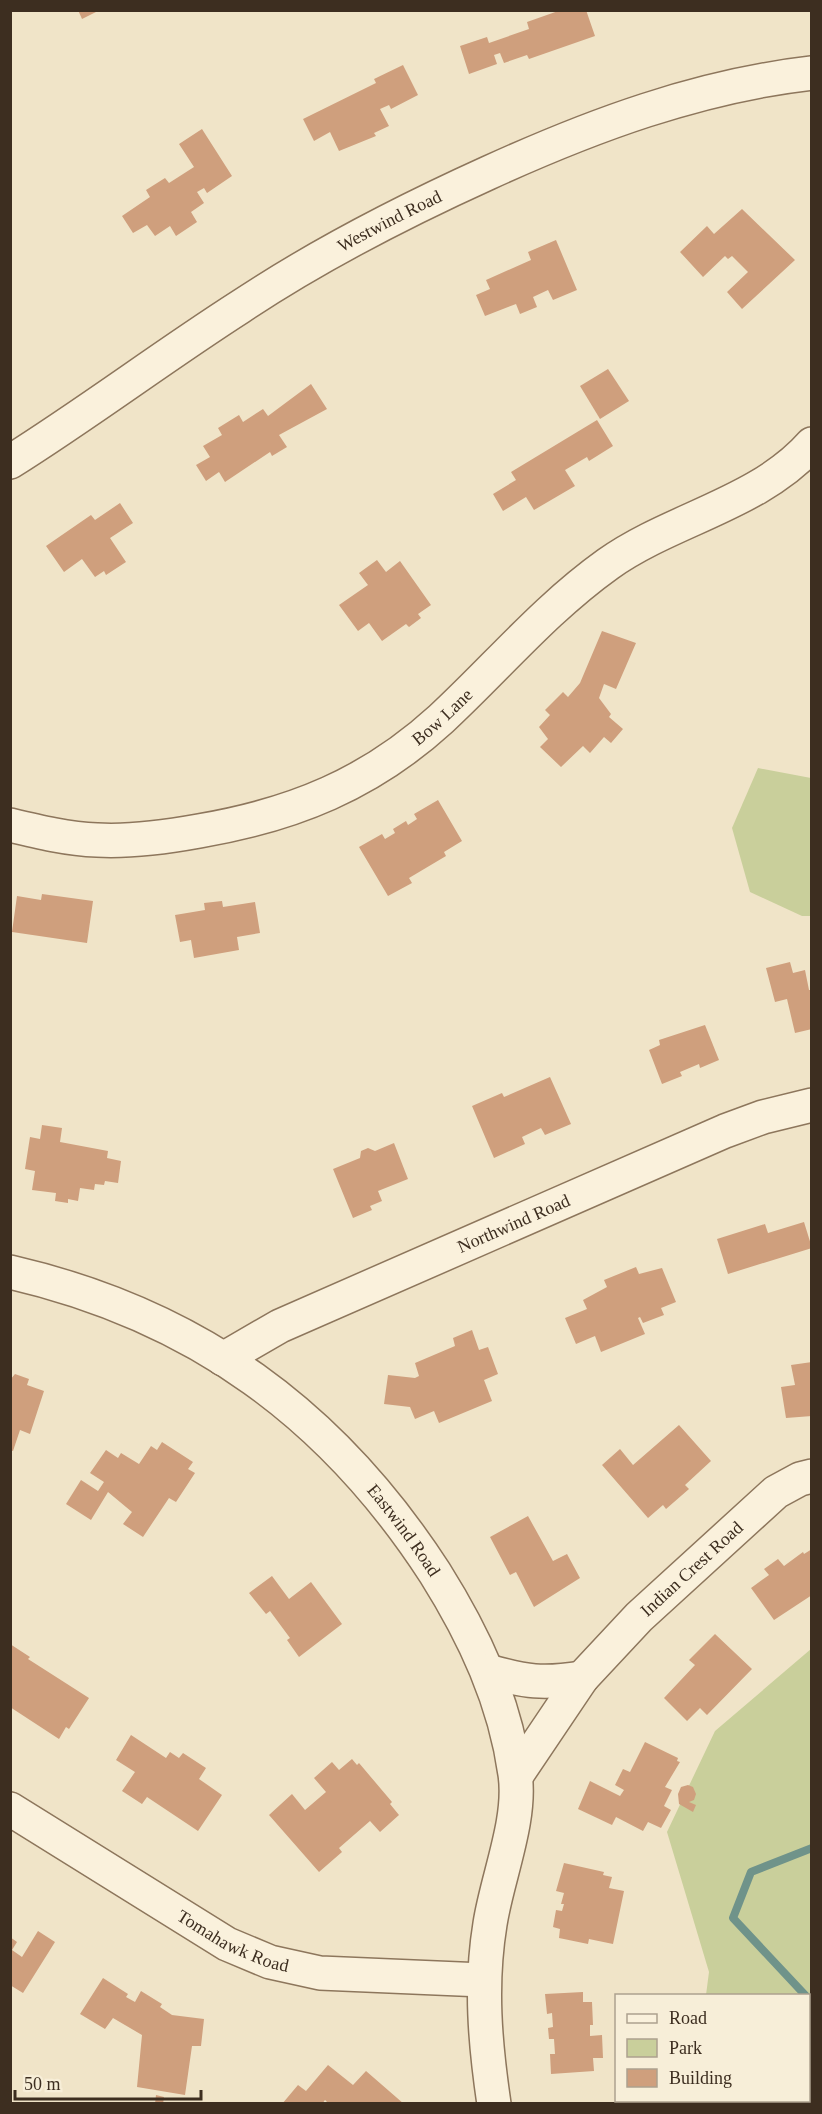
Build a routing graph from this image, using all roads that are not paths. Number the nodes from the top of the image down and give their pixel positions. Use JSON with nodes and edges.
{"nodes":[{"id":1,"x":812,"y":73,"type":"edge"},
{"id":2,"x":812,"y":444,"type":"edge"},
{"id":3,"x":10,"y":462,"type":"edge"},
{"id":4,"x":10,"y":825,"type":"edge"},
{"id":5,"x":812,"y":1105,"type":"edge"},
{"id":6,"x":10,"y":1272,"type":"edge"},
{"id":7,"x":223,"y":1359,"type":"junction"},
{"id":8,"x":812,"y":1476,"type":"edge"},
{"id":9,"x":488,"y":1671,"type":"junction"},
{"id":10,"x":582,"y":1678,"type":"junction"},
{"id":11,"x":516,"y":1776,"type":"junction"},
{"id":12,"x":10,"y":1809,"type":"edge"},
{"id":13,"x":483,"y":1980,"type":"junction"},
{"id":14,"x":494,"y":2103,"type":"edge"}],
"edges":[{"from":1,"to":3,"type":"street","name":"Westwind Road"},
{"from":2,"to":4,"type":"street","name":"Bow Lane"},
{"from":5,"to":7,"type":"street","name":"Northwind Road"},
{"from":6,"to":7,"type":"street","name":"Eastwind Road"},
{"from":7,"to":9,"type":"street","name":"Eastwind Road"},
{"from":8,"to":10,"type":"street","name":"Indian Crest Road"},
{"from":9,"to":10,"type":"street"},
{"from":9,"to":11,"type":"street","name":"Eastwind Road"},
{"from":10,"to":11,"type":"street","name":"Indian Crest Road"},
{"from":11,"to":13,"type":"street","name":"Eastwind Road"},
{"from":12,"to":13,"type":"street","name":"Tomahawk Road"},
{"from":13,"to":14,"type":"street","name":"Eastwind Road"}]}
